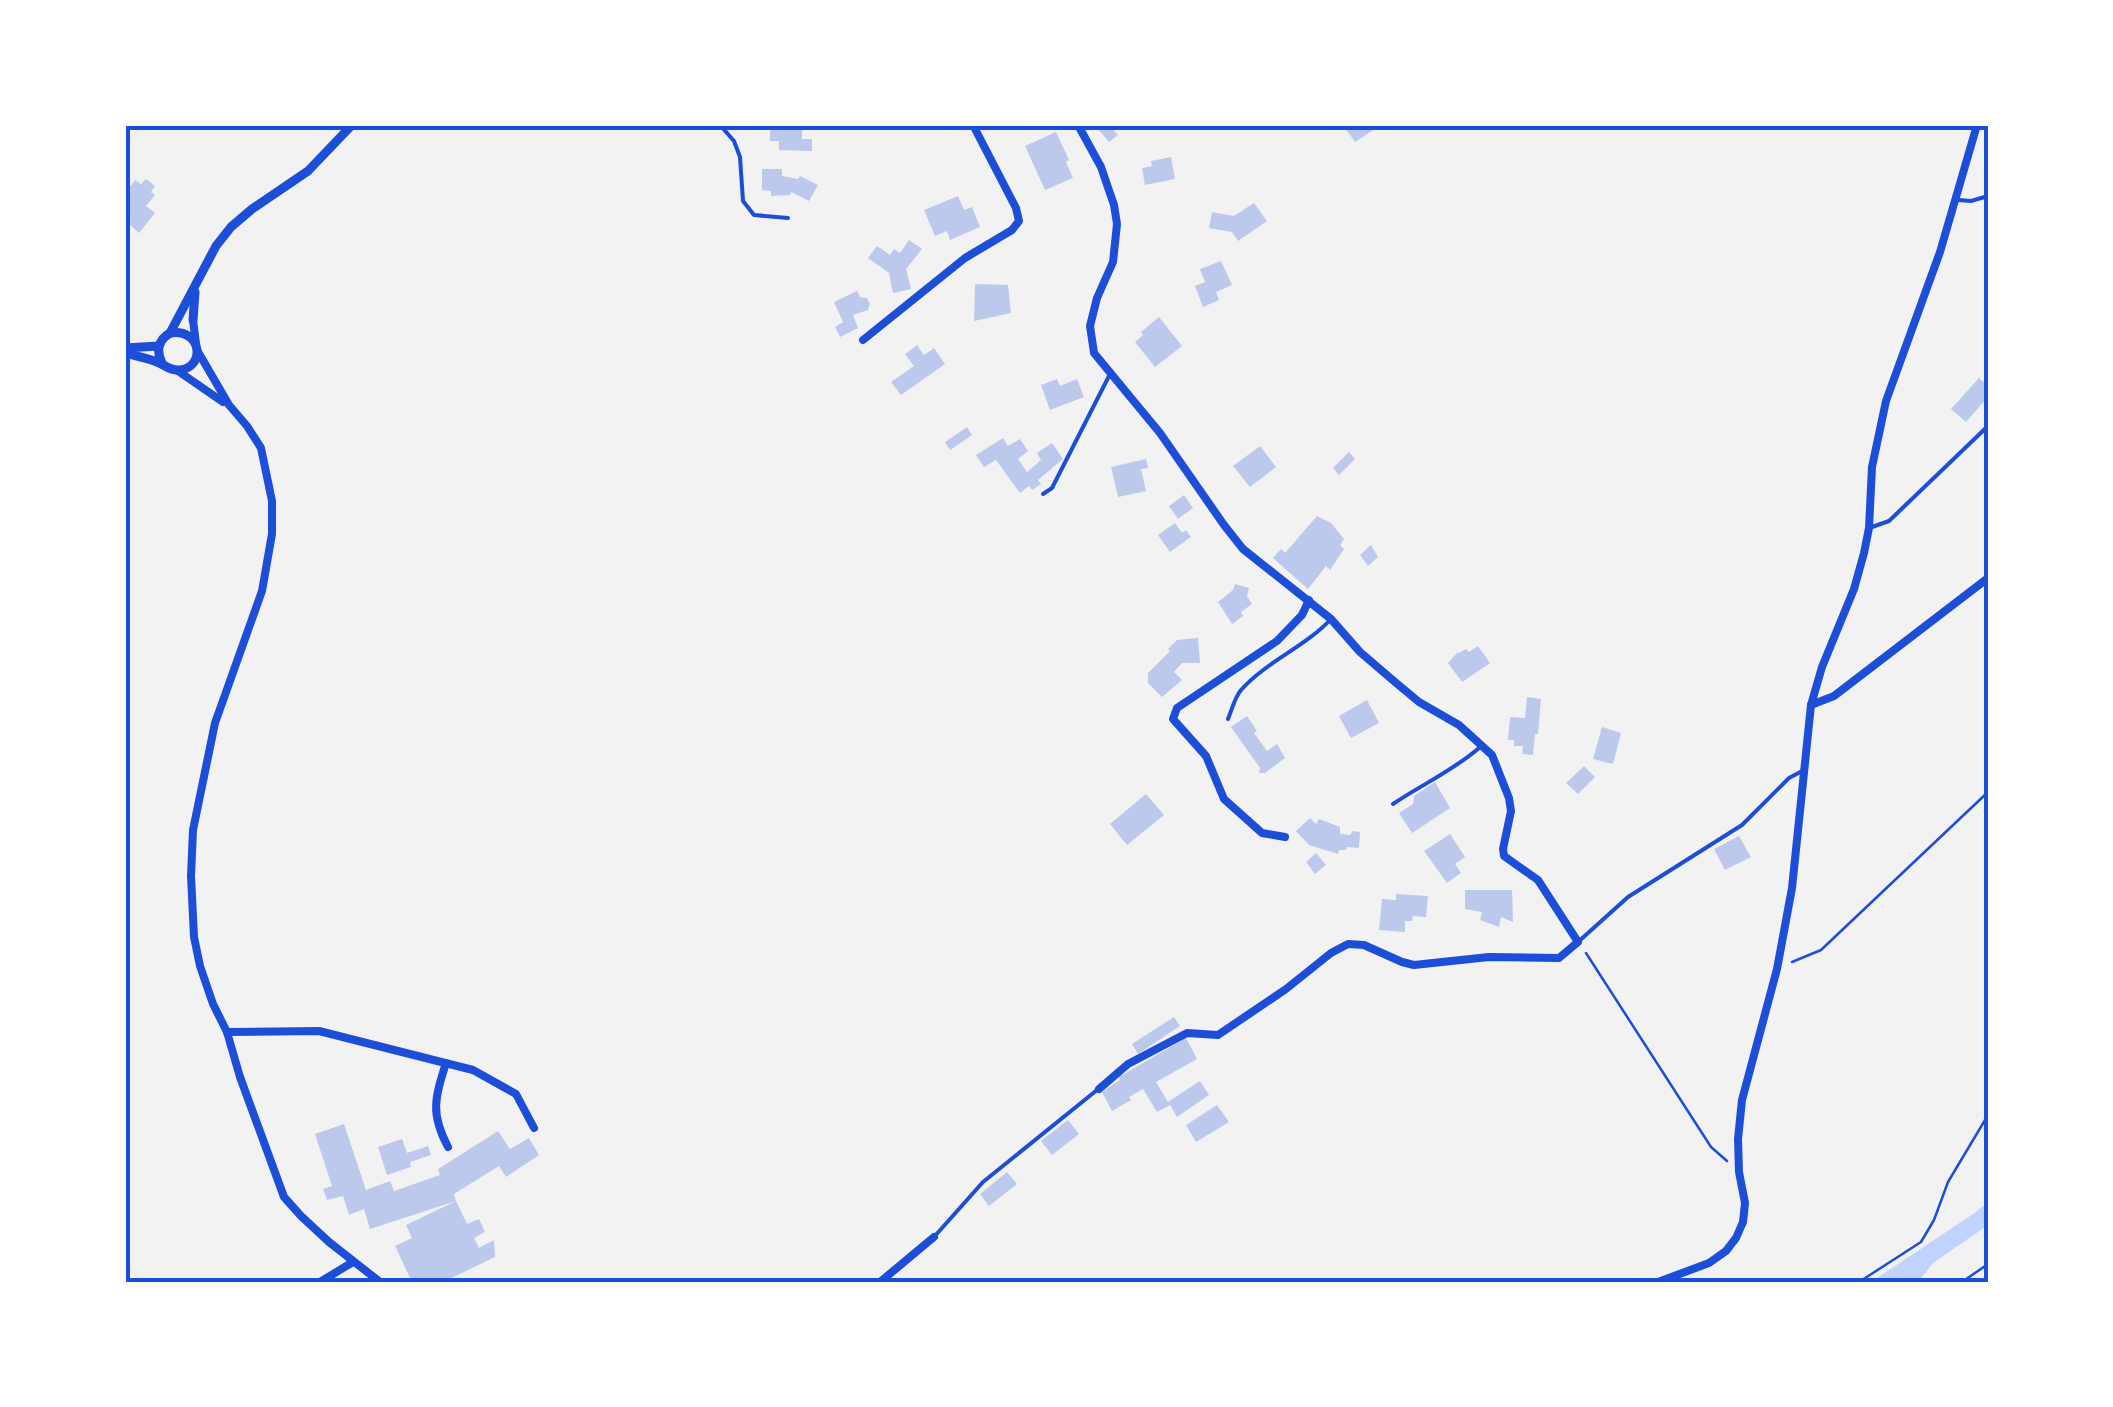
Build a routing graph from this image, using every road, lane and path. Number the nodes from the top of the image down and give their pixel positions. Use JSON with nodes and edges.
{"nodes":[{"id":1,"x":352,"y":125,"type":"edge"},
{"id":2,"x":720,"y":125,"type":"edge"},
{"id":3,"x":973,"y":125,"type":"edge"},
{"id":4,"x":1078,"y":125,"type":"edge"},
{"id":5,"x":1977,"y":125,"type":"edge"},
{"id":6,"x":1988,"y":196,"type":"edge"},
{"id":7,"x":1955,"y":200,"type":"junction"},
{"id":8,"x":788,"y":218,"type":"dead end"},
{"id":9,"x":196,"y":284,"type":"junction"},
{"id":10,"x":193,"y":320,"type":"joint"},
{"id":11,"x":170,"y":333,"type":"junction"},
{"id":12,"x":862,"y":340,"type":"dead end"},
{"id":13,"x":159,"y":346,"type":"junction"},
{"id":14,"x":197,"y":347,"type":"junction"},
{"id":15,"x":125,"y":350,"type":"edge"},
{"id":16,"x":162,"y":363,"type":"junction"},
{"id":17,"x":178,"y":370,"type":"junction"},
{"id":18,"x":1110,"y":374,"type":"junction"},
{"id":19,"x":229,"y":406,"type":"junction"},
{"id":20,"x":1988,"y":426,"type":"edge"},
{"id":21,"x":1044,"y":494,"type":"dead end"},
{"id":22,"x":1870,"y":528,"type":"junction"},
{"id":23,"x":1988,"y":578,"type":"edge"},
{"id":24,"x":1310,"y":600,"type":"junction"},
{"id":25,"x":1331,"y":619,"type":"junction"},
{"id":26,"x":1810,"y":705,"type":"junction"},
{"id":27,"x":1228,"y":719,"type":"dead end"},
{"id":28,"x":1483,"y":745,"type":"junction"},
{"id":29,"x":1804,"y":770,"type":"junction"},
{"id":30,"x":1988,"y":792,"type":"edge"},
{"id":31,"x":1393,"y":804,"type":"dead end"},
{"id":32,"x":1285,"y":837,"type":"dead end"},
{"id":33,"x":1578,"y":942,"type":"junction"},
{"id":34,"x":1777,"y":969,"type":"junction"},
{"id":35,"x":226,"y":1032,"type":"junction"},
{"id":36,"x":446,"y":1063,"type":"junction"},
{"id":37,"x":1099,"y":1089,"type":"joint"},
{"id":38,"x":1988,"y":1115,"type":"edge"},
{"id":39,"x":534,"y":1128,"type":"dead end"},
{"id":40,"x":448,"y":1147,"type":"dead end"},
{"id":41,"x":1739,"y":1172,"type":"junction"},
{"id":42,"x":934,"y":1236,"type":"joint"},
{"id":43,"x":353,"y":1262,"type":"junction"},
{"id":44,"x":1988,"y":1264,"type":"edge"},
{"id":45,"x":320,"y":1282,"type":"edge"},
{"id":46,"x":380,"y":1282,"type":"edge"},
{"id":47,"x":880,"y":1282,"type":"edge"},
{"id":48,"x":1658,"y":1282,"type":"edge"},
{"id":49,"x":1858,"y":1282,"type":"edge"},
{"id":50,"x":1962,"y":1282,"type":"edge"}],
"edges":[{"from":1,"to":9,"type":"street"},
{"from":2,"to":8,"type":"lane"},
{"from":3,"to":12,"type":"street"},
{"from":4,"to":18,"type":"street"},
{"from":5,"to":7,"type":"street"},
{"from":6,"to":7,"type":"lane"},
{"from":7,"to":22,"type":"street"},
{"from":9,"to":10,"type":"street"},
{"from":9,"to":11,"type":"street"},
{"from":10,"to":14,"type":"street"},
{"from":11,"to":13,"type":"street"},
{"from":11,"to":14,"type":"street"},
{"from":13,"to":15,"type":"street"},
{"from":13,"to":16,"type":"street"},
{"from":14,"to":17,"type":"street"},
{"from":14,"to":19,"type":"street"},
{"from":15,"to":16,"type":"street"},
{"from":16,"to":17,"type":"street"},
{"from":17,"to":19,"type":"street"},
{"from":18,"to":21,"type":"lane"},
{"from":18,"to":24,"type":"street"},
{"from":19,"to":35,"type":"street"},
{"from":20,"to":22,"type":"lane"},
{"from":22,"to":26,"type":"street"},
{"from":23,"to":26,"type":"street"},
{"from":24,"to":25,"type":"street"},
{"from":24,"to":32,"type":"street"},
{"from":25,"to":27,"type":"lane"},
{"from":25,"to":28,"type":"street"},
{"from":26,"to":29,"type":"street"},
{"from":28,"to":31,"type":"lane"},
{"from":28,"to":33,"type":"street"},
{"from":29,"to":33,"type":"lane"},
{"from":29,"to":34,"type":"street"},
{"from":30,"to":34,"type":"path"},
{"from":33,"to":37,"type":"street"},
{"from":33,"to":41,"type":"path"},
{"from":34,"to":41,"type":"street"},
{"from":35,"to":36,"type":"street"},
{"from":35,"to":43,"type":"street"},
{"from":36,"to":39,"type":"street"},
{"from":36,"to":40,"type":"street"},
{"from":37,"to":42,"type":"lane"},
{"from":38,"to":49,"type":"path"},
{"from":41,"to":48,"type":"street"},
{"from":42,"to":47,"type":"street"},
{"from":43,"to":45,"type":"street"},
{"from":43,"to":46,"type":"street"},
{"from":44,"to":50,"type":"path"}]}
